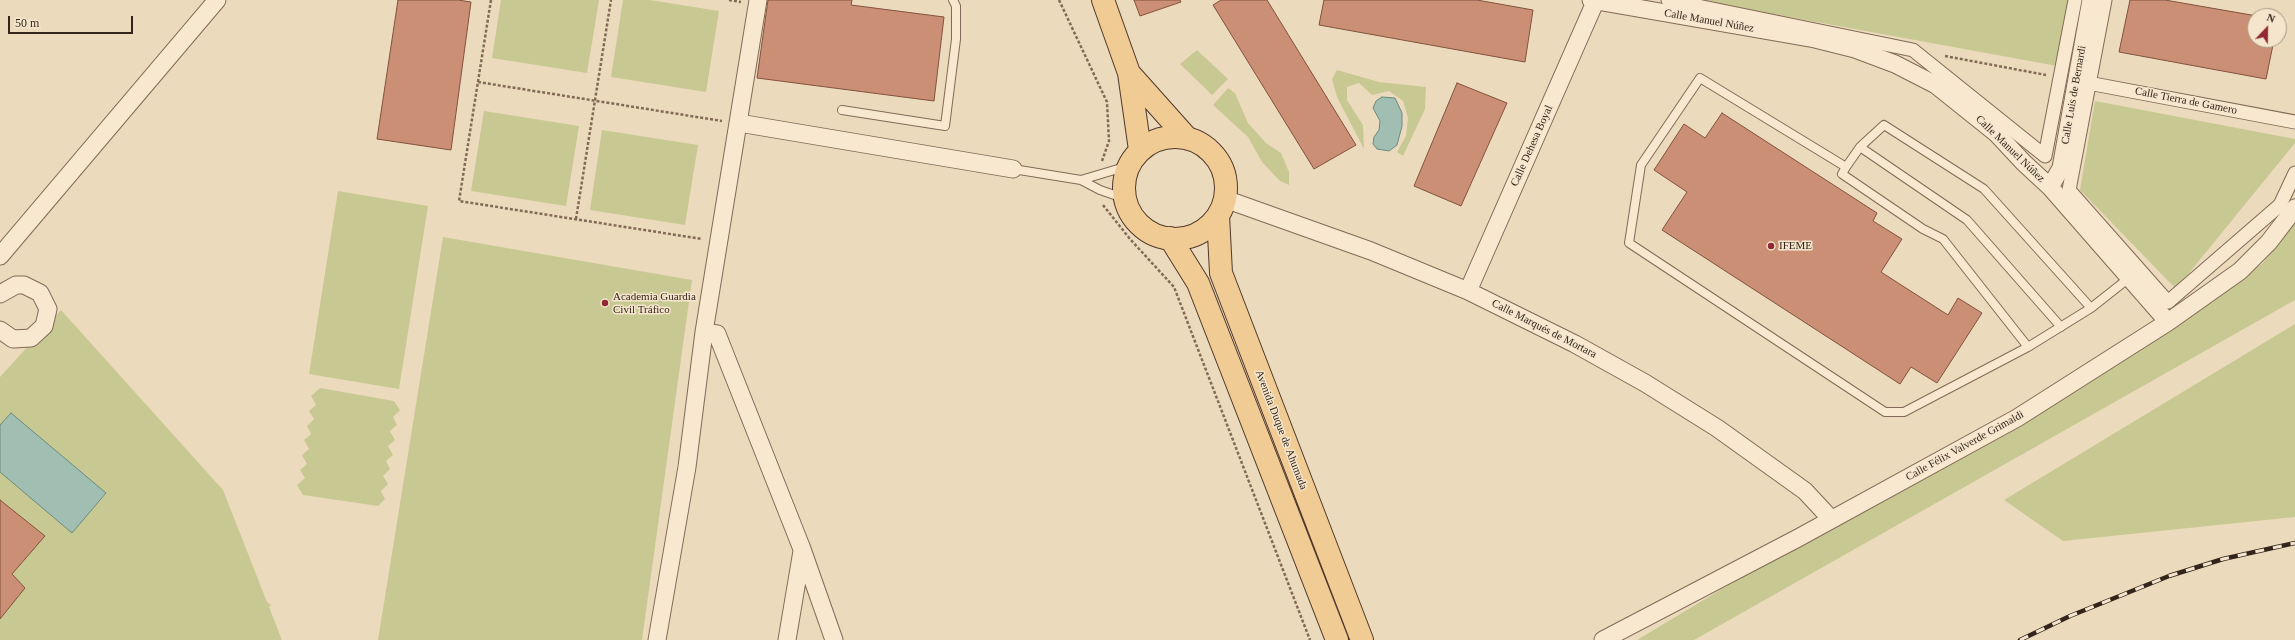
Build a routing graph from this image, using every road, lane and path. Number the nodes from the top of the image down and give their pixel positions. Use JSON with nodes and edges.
{"nodes":[{"id":1,"x":217,"y":0,"type":"edge"},
{"id":2,"x":491,"y":0,"type":"edge"},
{"id":3,"x":611,"y":0,"type":"edge"},
{"id":4,"x":758,"y":0,"type":"edge"},
{"id":5,"x":953,"y":0,"type":"edge"},
{"id":6,"x":1059,"y":0,"type":"edge"},
{"id":7,"x":1103,"y":0,"type":"edge"},
{"id":8,"x":1595,"y":0,"type":"edge"},
{"id":9,"x":1668,"y":0,"type":"edge"},
{"id":10,"x":2075,"y":0,"type":"edge"},
{"id":11,"x":2091,"y":0,"type":"edge"},
{"id":12,"x":2105,"y":0,"type":"edge"},
{"id":13,"x":1944,"y":56,"type":"dead end"},
{"id":14,"x":1129,"y":74,"type":"junction"},
{"id":15,"x":2060,"y":78,"type":"junction"},
{"id":16,"x":478,"y":82,"type":"junction"},
{"id":17,"x":2083,"y":82,"type":"junction"},
{"id":18,"x":595,"y":101,"type":"junction"},
{"id":19,"x":842,"y":110,"type":"dead end"},
{"id":20,"x":2295,"y":122,"type":"edge"},
{"id":21,"x":739,"y":123,"type":"junction"},
{"id":22,"x":1187,"y":138,"type":"junction"},
{"id":23,"x":1860,"y":147,"type":"junction"},
{"id":24,"x":1134,"y":158,"type":"junction"},
{"id":25,"x":1846,"y":167,"type":"junction"},
{"id":26,"x":1013,"y":168,"type":"joint"},
{"id":27,"x":2295,"y":173,"type":"edge"},
{"id":28,"x":1101,"y":174,"type":"junction"},
{"id":29,"x":1081,"y":180,"type":"junction"},
{"id":30,"x":2050,"y":187,"type":"junction"},
{"id":31,"x":1100,"y":190,"type":"junction"},
{"id":32,"x":1126,"y":199,"type":"junction"},
{"id":33,"x":1221,"y":207,"type":"junction"},
{"id":34,"x":2295,"y":208,"type":"edge"},
{"id":35,"x":576,"y":219,"type":"junction"},
{"id":36,"x":1170,"y":238,"type":"junction"},
{"id":37,"x":720,"y":242,"type":"junction"},
{"id":38,"x":0,"y":256,"type":"edge"},
{"id":39,"x":2129,"y":278,"type":"junction"},
{"id":40,"x":1468,"y":291,"type":"junction"},
{"id":41,"x":0,"y":294,"type":"edge"},
{"id":42,"x":2090,"y":308,"type":"junction"},
{"id":43,"x":2168,"y":322,"type":"junction"},
{"id":44,"x":2061,"y":327,"type":"junction"},
{"id":45,"x":704,"y":332,"type":"junction"},
{"id":46,"x":2,"y":335,"type":"edge"},
{"id":47,"x":2028,"y":347,"type":"junction"},
{"id":48,"x":1831,"y":519,"type":"junction"},
{"id":49,"x":802,"y":550,"type":"junction"},
{"id":50,"x":657,"y":640,"type":"edge"},
{"id":51,"x":787,"y":640,"type":"edge"},
{"id":52,"x":834,"y":640,"type":"edge"},
{"id":53,"x":1310,"y":640,"type":"edge"},
{"id":54,"x":1337,"y":640,"type":"edge"},
{"id":55,"x":1362,"y":640,"type":"edge"},
{"id":56,"x":1603,"y":640,"type":"edge"}],
"edges":[{"from":1,"to":38,"type":"street"},
{"from":2,"to":16,"type":"path"},
{"from":3,"to":18,"type":"path"},
{"from":4,"to":21,"type":"street"},
{"from":5,"to":19,"type":"lane"},
{"from":6,"to":28,"type":"path"},
{"from":7,"to":14,"type":"main road"},
{"from":8,"to":30,"type":"street","name":"Calle Manuel Núñez"},
{"from":8,"to":40,"type":"street","name":"Calle Dehesa Boyal"},
{"from":9,"to":15,"type":"street"},
{"from":10,"to":15,"type":"street"},
{"from":11,"to":17,"type":"street","name":"Calle Luis de Bernardi"},
{"from":12,"to":17,"type":"street"},
{"from":13,"to":15,"type":"path"},
{"from":14,"to":22,"type":"main road"},
{"from":14,"to":24,"type":"main road"},
{"from":15,"to":17,"type":"street","name":"Calle Tierra de Gamero"},
{"from":16,"to":18,"type":"path"},
{"from":16,"to":35,"type":"path"},
{"from":17,"to":20,"type":"street","name":"Calle Tierra de Gamero"},
{"from":17,"to":27,"type":"street"},
{"from":17,"to":30,"type":"street","name":"Calle Luis de Bernardi"},
{"from":18,"to":21,"type":"path"},
{"from":18,"to":35,"type":"path"},
{"from":21,"to":26,"type":"street"},
{"from":21,"to":37,"type":"street"},
{"from":22,"to":24,"type":"main road"},
{"from":22,"to":33,"type":"main road"},
{"from":23,"to":25,"type":"lane"},
{"from":23,"to":42,"type":"lane"},
{"from":23,"to":44,"type":"lane"},
{"from":24,"to":28,"type":"lane"},
{"from":24,"to":32,"type":"main road"},
{"from":25,"to":47,"type":"lane"},
{"from":25,"to":47,"type":"lane"},
{"from":26,"to":29,"type":"lane"},
{"from":28,"to":29,"type":"lane"},
{"from":29,"to":31,"type":"lane"},
{"from":30,"to":39,"type":"street","name":"Calle Manuel Núñez"},
{"from":31,"to":32,"type":"lane"},
{"from":31,"to":53,"type":"path"},
{"from":32,"to":36,"type":"main road"},
{"from":33,"to":36,"type":"main road"},
{"from":33,"to":40,"type":"street","name":"Calle Marqués de Mortara"},
{"from":33,"to":55,"type":"main road","name":"Avenida Duque de Ahumada"},
{"from":34,"to":43,"type":"street","name":"Calle Félix Valverde Grimaldi"},
{"from":35,"to":37,"type":"path"},
{"from":36,"to":54,"type":"main road"},
{"from":37,"to":45,"type":"street"},
{"from":39,"to":42,"type":"lane"},
{"from":39,"to":43,"type":"street","name":"Calle Manuel Núñez"},
{"from":40,"to":48,"type":"street","name":"Calle Marqués de Mortara"},
{"from":41,"to":46,"type":"street"},
{"from":42,"to":44,"type":"lane"},
{"from":43,"to":48,"type":"street","name":"Calle Félix Valverde Grimaldi"},
{"from":44,"to":47,"type":"lane"},
{"from":45,"to":49,"type":"street"},
{"from":45,"to":50,"type":"street"},
{"from":48,"to":56,"type":"street","name":"Calle Félix Valverde Grimaldi"},
{"from":49,"to":51,"type":"street"},
{"from":49,"to":52,"type":"street"}]}
